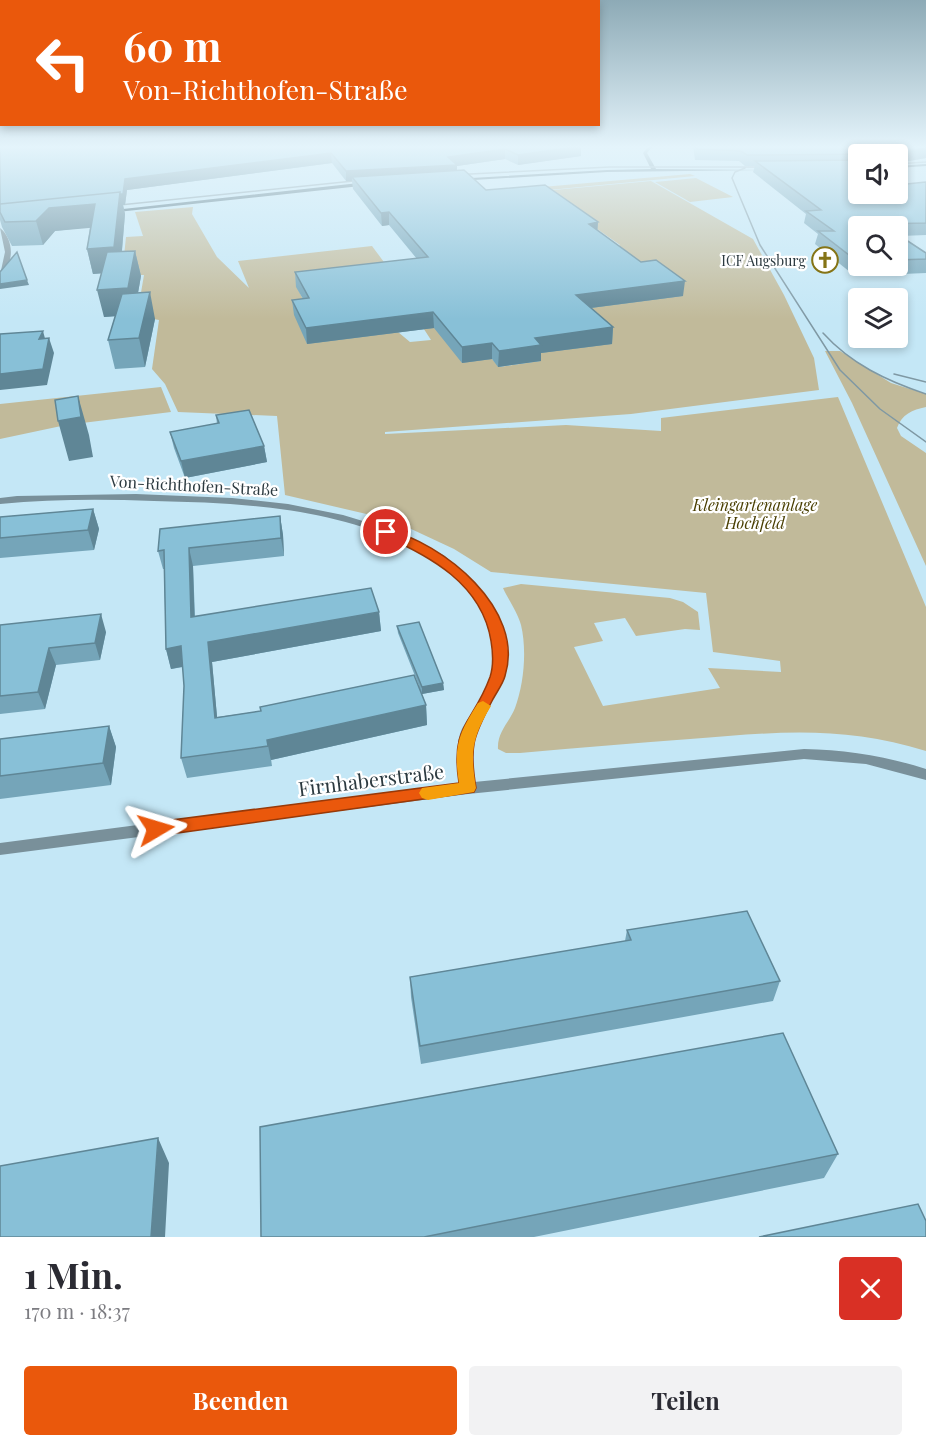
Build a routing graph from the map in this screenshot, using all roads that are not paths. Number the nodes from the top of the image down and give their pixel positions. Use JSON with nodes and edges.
{"nodes":[{"id":1,"x":177,"y":204,"type":"edge"},
{"id":2,"x":105,"y":211,"type":"edge"},
{"id":3,"x":0,"y":230,"type":"edge"},
{"id":4,"x":9,"y":256,"type":"junction"},
{"id":5,"x":0,"y":257,"type":"edge"},
{"id":6,"x":0,"y":273,"type":"edge"},
{"id":7,"x":0,"y":501,"type":"edge"},
{"id":8,"x":926,"y":775,"type":"edge"},
{"id":9,"x":468,"y":788,"type":"junction"},
{"id":10,"x":0,"y":849,"type":"edge"}],
"edges":[{"from":1,"to":2,"type":"street"},
{"from":3,"to":4,"type":"street"},
{"from":4,"to":5,"type":"street"},
{"from":4,"to":6,"type":"street"},
{"from":7,"to":9,"type":"street","name":"Von-Richthofen-Straße"},
{"from":8,"to":9,"type":"street","name":"Firnhaberstraße"},
{"from":9,"to":10,"type":"street","name":"Firnhaberstraße"}]}
